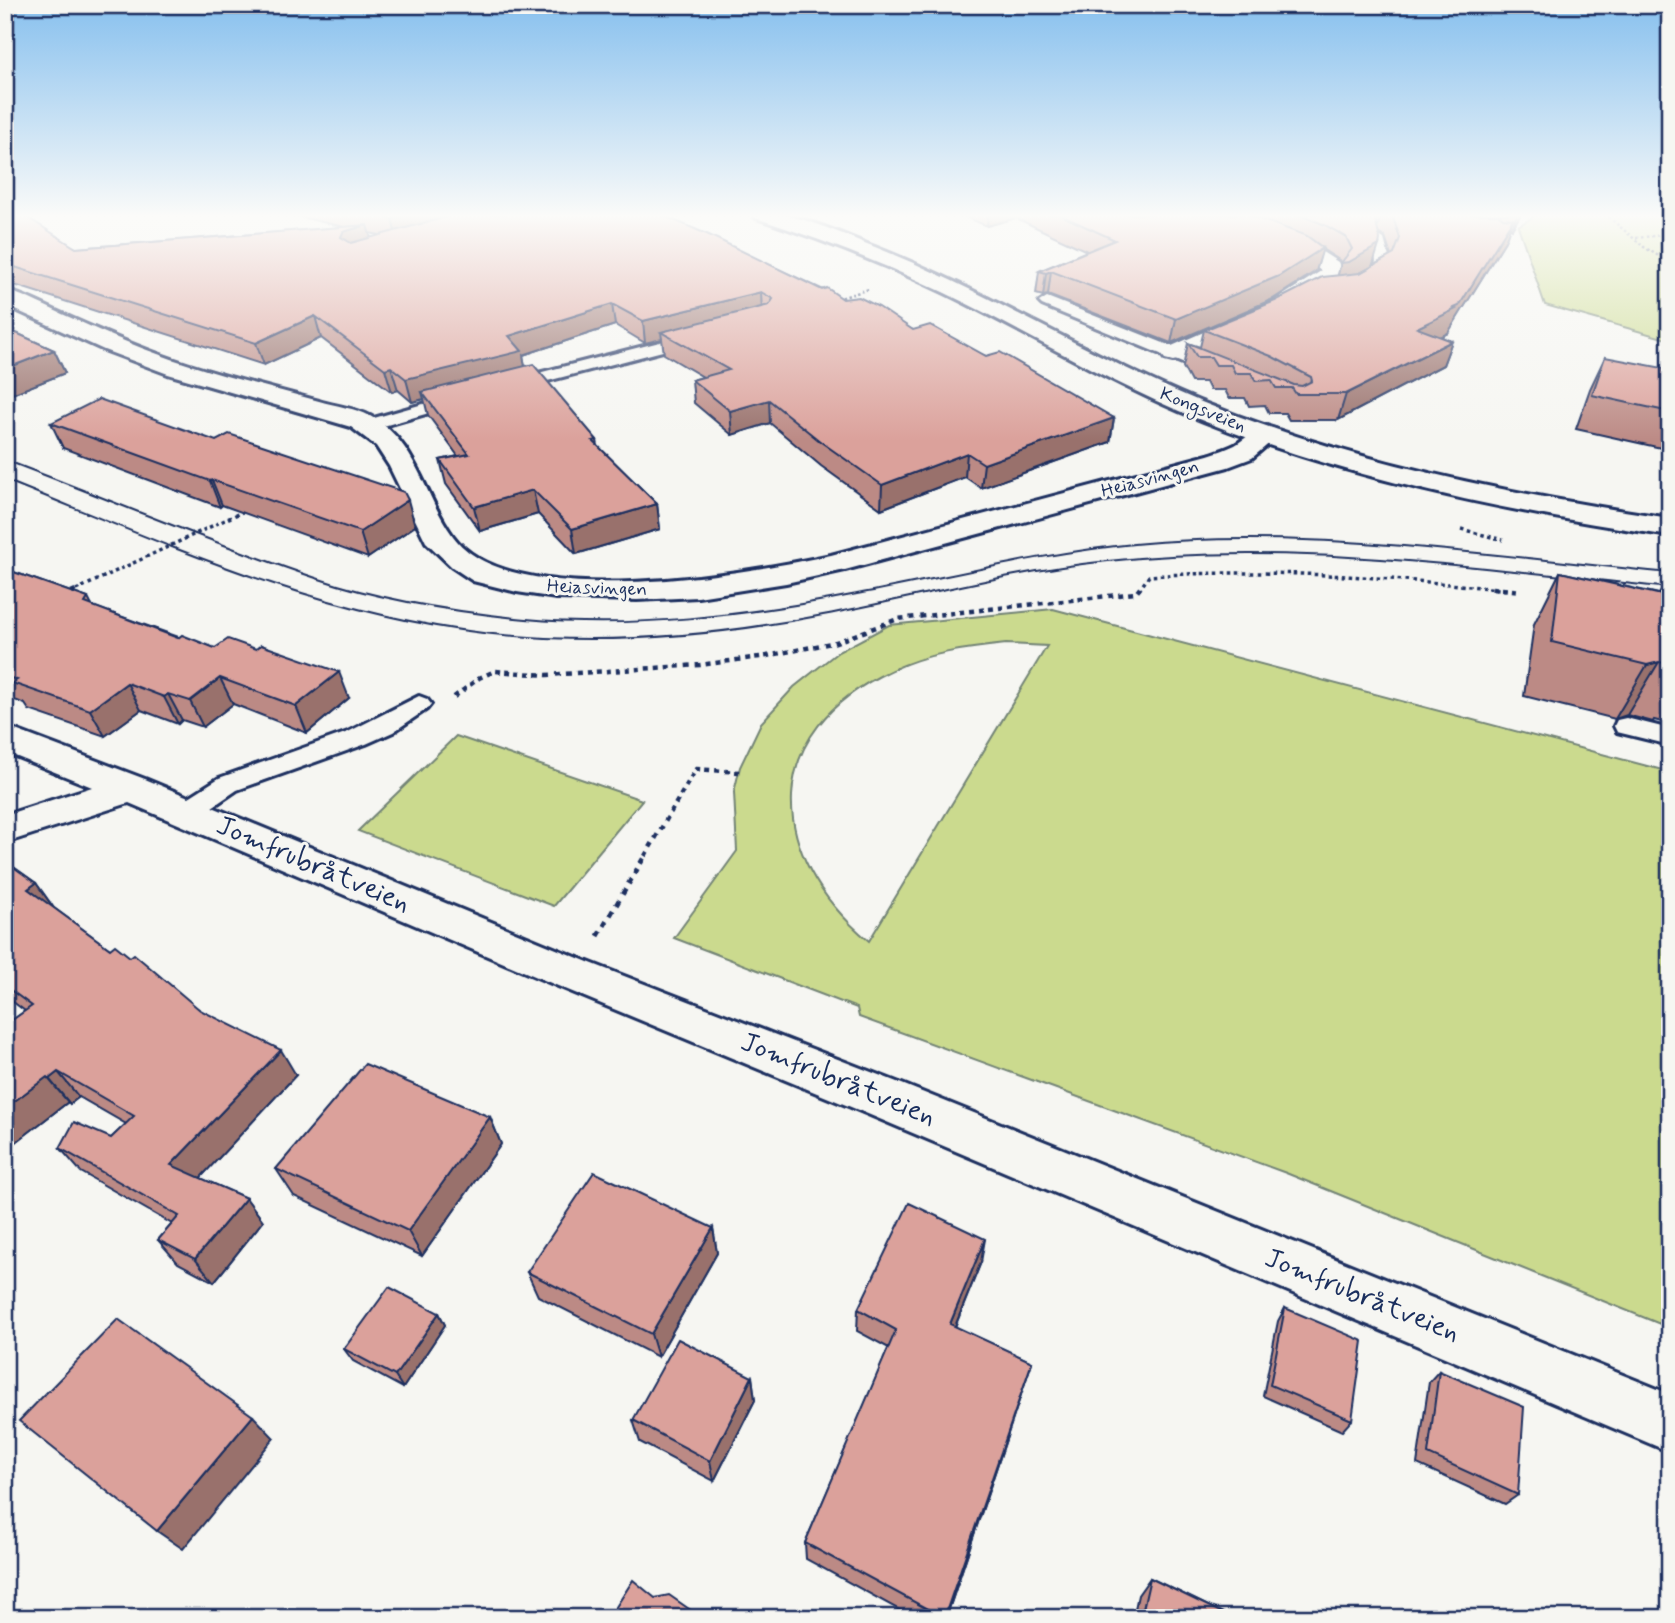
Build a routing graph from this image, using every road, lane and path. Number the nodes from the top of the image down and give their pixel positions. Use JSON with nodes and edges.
{"nodes":[{"id":1,"x":869,"y":290,"type":"edge"},
{"id":2,"x":955,"y":290,"type":"edge"},
{"id":3,"x":1311,"y":290,"type":"edge"},
{"id":4,"x":1331,"y":295,"type":"edge"},
{"id":5,"x":5,"y":297,"type":"edge"},
{"id":6,"x":1298,"y":297,"type":"junction"},
{"id":7,"x":836,"y":299,"type":"edge"},
{"id":8,"x":1047,"y":302,"type":"dead end"},
{"id":9,"x":713,"y":334,"type":"edge"},
{"id":10,"x":1173,"y":354,"type":"junction"},
{"id":11,"x":1216,"y":370,"type":"edge"},
{"id":12,"x":366,"y":426,"type":"junction"},
{"id":13,"x":1266,"y":435,"type":"junction"},
{"id":14,"x":255,"y":506,"type":"edge"},
{"id":15,"x":1670,"y":527,"type":"edge"},
{"id":16,"x":1521,"y":591,"type":"dead end"},
{"id":17,"x":71,"y":592,"type":"edge"},
{"id":18,"x":419,"y":704,"type":"joint"},
{"id":19,"x":1626,"y":726,"type":"dead end"},
{"id":20,"x":1670,"y":737,"type":"edge"},
{"id":21,"x":5,"y":738,"type":"edge"},
{"id":22,"x":739,"y":772,"type":"dead end"},
{"id":23,"x":132,"y":788,"type":"junction"},
{"id":24,"x":187,"y":811,"type":"junction"},
{"id":25,"x":5,"y":828,"type":"edge"},
{"id":26,"x":573,"y":974,"type":"junction"},
{"id":27,"x":1670,"y":1423,"type":"edge"}],
"edges":[{"from":1,"to":7,"type":"path"},
{"from":2,"to":13,"type":"street","name":"Kongsveien"},
{"from":3,"to":6,"type":"street"},
{"from":4,"to":6,"type":"lane"},
{"from":5,"to":12,"type":"street","name":"Heiasvingen"},
{"from":6,"to":10,"type":"street"},
{"from":8,"to":10,"type":"lane"},
{"from":9,"to":12,"type":"lane"},
{"from":10,"to":11,"type":"lane"},
{"from":12,"to":13,"type":"street","name":"Heiasvingen"},
{"from":13,"to":15,"type":"street","name":"Kongsveien"},
{"from":14,"to":17,"type":"path"},
{"from":16,"to":18,"type":"path"},
{"from":18,"to":24,"type":"lane"},
{"from":19,"to":20,"type":"lane"},
{"from":21,"to":23,"type":"street","name":"Jomfrubråtveien"},
{"from":22,"to":26,"type":"path"},
{"from":23,"to":24,"type":"street","name":"Jomfrubråtveien"},
{"from":23,"to":25,"type":"street"},
{"from":24,"to":26,"type":"street","name":"Jomfrubråtveien"},
{"from":26,"to":27,"type":"street","name":"Jomfrubråtveien"}]}
